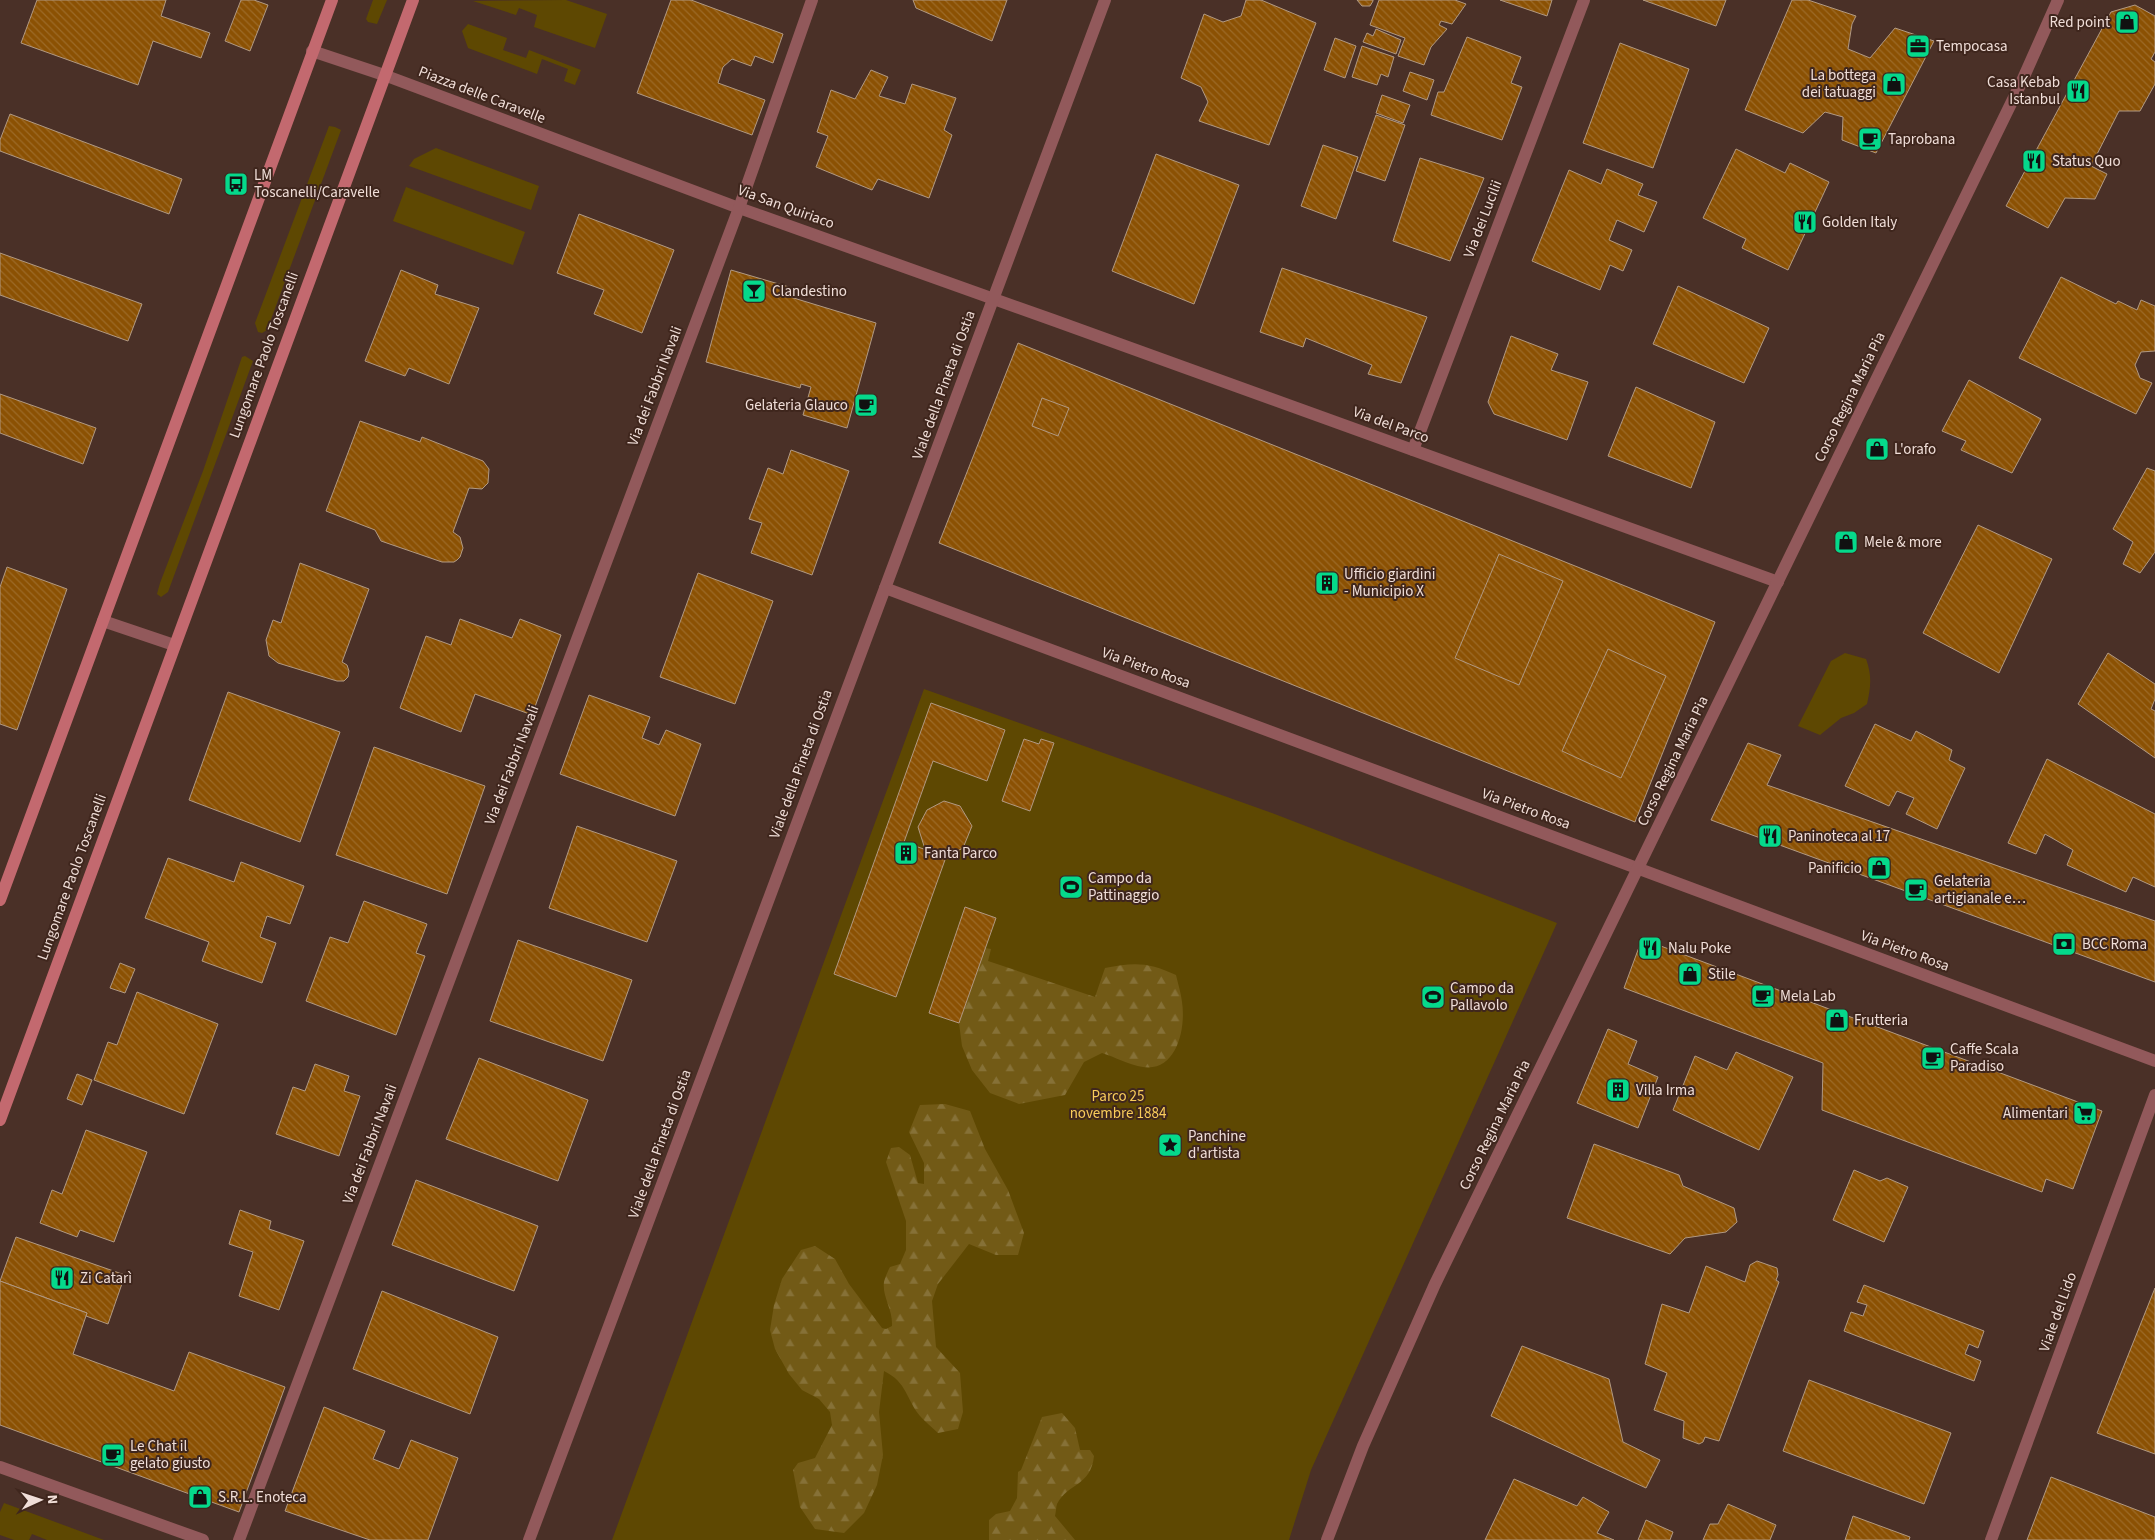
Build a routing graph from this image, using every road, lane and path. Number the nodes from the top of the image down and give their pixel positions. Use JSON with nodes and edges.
{"nodes":[{"id":1,"x":332,"y":0,"type":"edge"},
{"id":2,"x":414,"y":0,"type":"edge"},
{"id":3,"x":812,"y":0,"type":"edge"},
{"id":4,"x":1105,"y":0,"type":"edge"},
{"id":5,"x":1584,"y":0,"type":"edge"},
{"id":6,"x":2058,"y":0,"type":"edge"},
{"id":7,"x":312,"y":51,"type":"junction"},
{"id":8,"x":384,"y":75,"type":"junction"},
{"id":9,"x":569,"y":145,"type":"joint"},
{"id":10,"x":739,"y":208,"type":"junction"},
{"id":11,"x":993,"y":298,"type":"junction"},
{"id":12,"x":1413,"y":450,"type":"junction"},
{"id":13,"x":1778,"y":582,"type":"junction"},
{"id":14,"x":885,"y":588,"type":"junction"},
{"id":15,"x":103,"y":621,"type":"junction"},
{"id":16,"x":174,"y":645,"type":"junction"},
{"id":17,"x":1639,"y":869,"type":"junction"},
{"id":18,"x":0,"y":900,"type":"edge"},
{"id":19,"x":2155,"y":1061,"type":"edge"},
{"id":20,"x":2155,"y":1095,"type":"edge"},
{"id":21,"x":0,"y":1120,"type":"edge"},
{"id":22,"x":0,"y":1467,"type":"edge"},
{"id":23,"x":203,"y":1540,"type":"edge"},
{"id":24,"x":239,"y":1540,"type":"edge"},
{"id":25,"x":529,"y":1540,"type":"edge"},
{"id":26,"x":1327,"y":1540,"type":"edge"},
{"id":27,"x":1991,"y":1540,"type":"edge"}],
"edges":[{"from":1,"to":7,"type":"main road"},
{"from":2,"to":8,"type":"main road","name":"Lungomare Paolo Toscanelli"},
{"from":3,"to":10,"type":"street","name":"Via dei Fabbri Navali"},
{"from":4,"to":11,"type":"street","name":"Viale della Pineta di Ostia"},
{"from":5,"to":12,"type":"street","name":"Via dei Lucilii"},
{"from":6,"to":13,"type":"street","name":"Corso Regina Maria Pia"},
{"from":7,"to":8,"type":"street"},
{"from":7,"to":15,"type":"main road"},
{"from":8,"to":9,"type":"street","name":"Piazza delle Caravelle"},
{"from":8,"to":16,"type":"main road","name":"Lungomare Paolo Toscanelli"},
{"from":9,"to":10,"type":"street","name":"Via San Quiriaco"},
{"from":10,"to":11,"type":"street","name":"Via San Quiriaco"},
{"from":10,"to":24,"type":"street","name":"Via dei Fabbri Navali"},
{"from":11,"to":12,"type":"street","name":"Via del Parco"},
{"from":11,"to":14,"type":"street","name":"Viale della Pineta di Ostia"},
{"from":12,"to":13,"type":"street","name":"Via del Parco"},
{"from":13,"to":17,"type":"street","name":"Corso Regina Maria Pia"},
{"from":14,"to":17,"type":"street","name":"Via Pietro Rosa"},
{"from":14,"to":25,"type":"street","name":"Viale della Pineta di Ostia"},
{"from":15,"to":16,"type":"street"},
{"from":15,"to":18,"type":"main road"},
{"from":16,"to":21,"type":"main road","name":"Lungomare Paolo Toscanelli"},
{"from":17,"to":19,"type":"street","name":"Via Pietro Rosa"},
{"from":17,"to":26,"type":"street","name":"Corso Regina Maria Pia"},
{"from":20,"to":27,"type":"street","name":"Viale del Lido"},
{"from":22,"to":23,"type":"street"}]}
